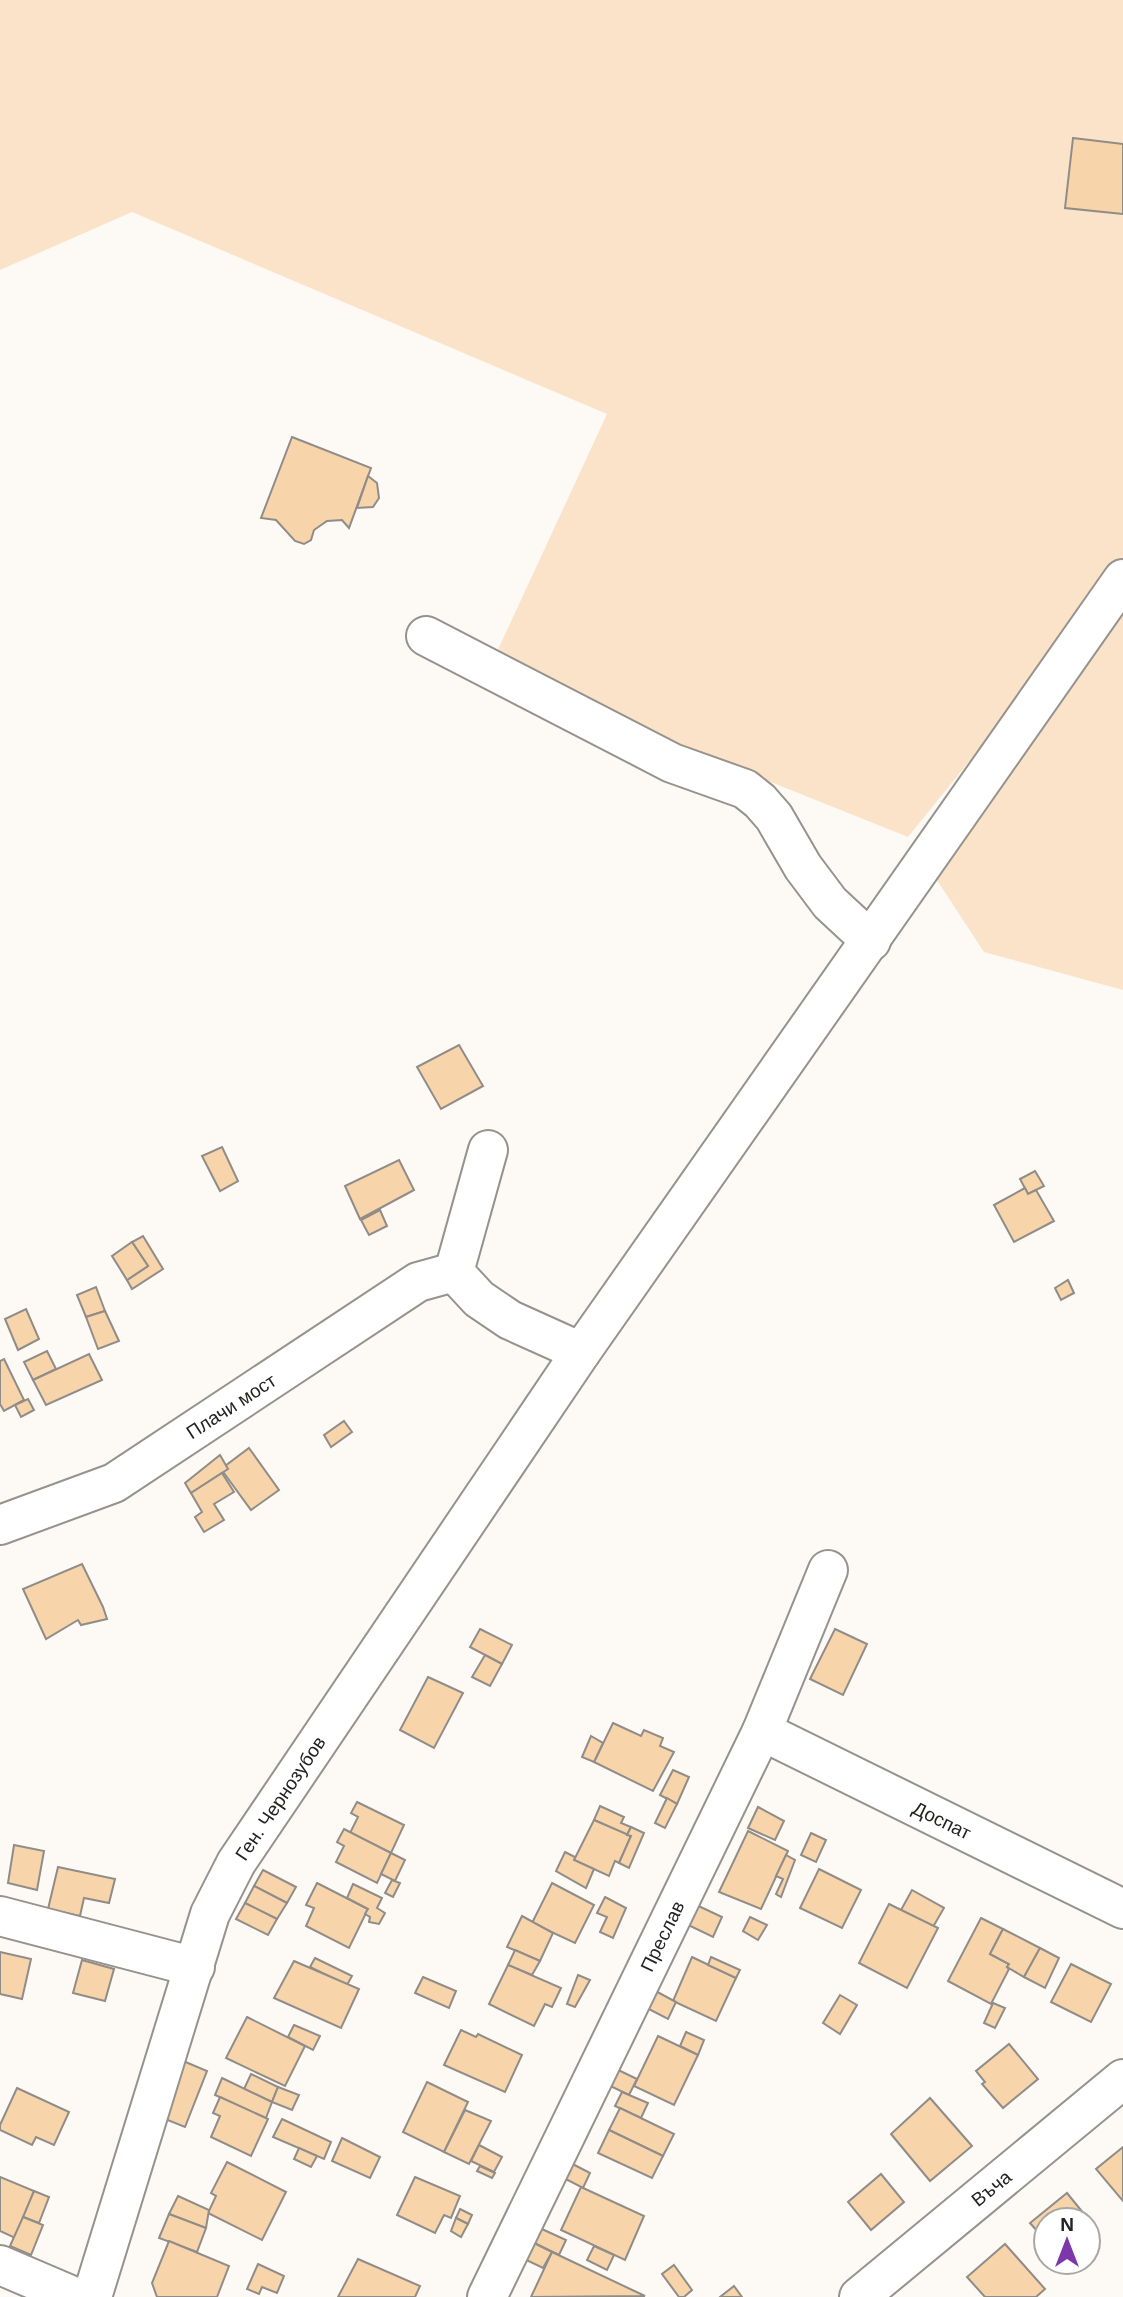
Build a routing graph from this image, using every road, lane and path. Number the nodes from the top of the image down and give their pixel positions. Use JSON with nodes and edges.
{"nodes":[{"id":1,"x":1123,"y":579,"type":"edge"},
{"id":2,"x":426,"y":636,"type":"dead end"},
{"id":3,"x":871,"y":941,"type":"junction"},
{"id":4,"x":488,"y":1150,"type":"dead end"},
{"id":5,"x":454,"y":1272,"type":"junction"},
{"id":6,"x":581,"y":1352,"type":"junction"},
{"id":7,"x":0,"y":1525,"type":"edge"},
{"id":8,"x":828,"y":1570,"type":"dead end"},
{"id":9,"x":762,"y":1731,"type":"junction"},
{"id":10,"x":1123,"y":1909,"type":"edge"},
{"id":11,"x":0,"y":1916,"type":"edge"},
{"id":12,"x":195,"y":1967,"type":"junction"},
{"id":13,"x":1122,"y":2081,"type":"edge"},
{"id":14,"x":0,"y":2265,"type":"edge"},
{"id":15,"x":75,"y":2297,"type":"edge"},
{"id":16,"x":92,"y":2297,"type":"edge"},
{"id":17,"x":486,"y":2297,"type":"edge"},
{"id":18,"x":859,"y":2297,"type":"edge"}],
"edges":[{"from":1,"to":3,"type":"street","name":"Ген. Чернозубов"},
{"from":2,"to":3,"type":"street"},
{"from":3,"to":6,"type":"street","name":"Ген. Чернозубов"},
{"from":4,"to":5,"type":"street"},
{"from":5,"to":6,"type":"street"},
{"from":5,"to":7,"type":"street","name":"Плачи мост"},
{"from":6,"to":12,"type":"street","name":"Ген. Чернозубов"},
{"from":8,"to":9,"type":"street","name":"Преслав"},
{"from":9,"to":10,"type":"street","name":"Доспат"},
{"from":9,"to":17,"type":"street","name":"Преслав"},
{"from":11,"to":12,"type":"street"},
{"from":12,"to":16,"type":"street","name":"Ген. Чернозубов"},
{"from":13,"to":18,"type":"street","name":"Въча"},
{"from":14,"to":15,"type":"street"}]}
